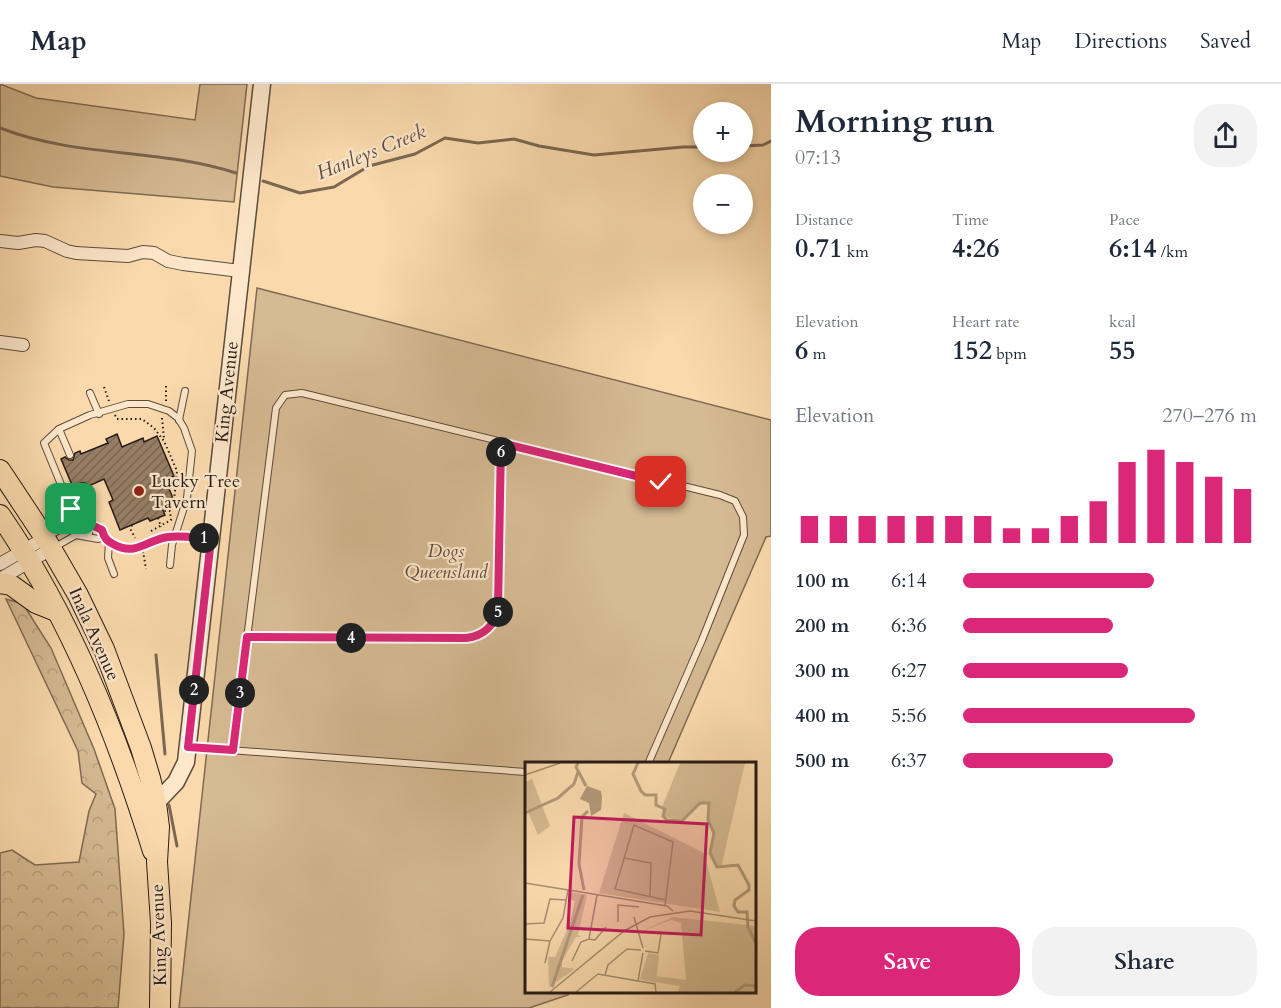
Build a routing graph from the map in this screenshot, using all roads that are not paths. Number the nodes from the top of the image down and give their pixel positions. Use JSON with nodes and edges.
{"nodes":[{"id":1,"x":262,"y":84,"type":"edge"},
{"id":2,"x":0,"y":241,"type":"edge"},
{"id":3,"x":240,"y":271,"type":"junction"},
{"id":4,"x":0,"y":342,"type":"edge"},
{"id":5,"x":23,"y":345,"type":"dead end"},
{"id":6,"x":185,"y":391,"type":"dead end"},
{"id":7,"x":90,"y":393,"type":"dead end"},
{"id":8,"x":99,"y":414,"type":"junction"},
{"id":9,"x":179,"y":420,"type":"junction"},
{"id":10,"x":59,"y":429,"type":"junction"},
{"id":11,"x":501,"y":443,"type":"junction"},
{"id":12,"x":70,"y":455,"type":"dead end"},
{"id":13,"x":0,"y":470,"type":"edge"},
{"id":14,"x":84,"y":488,"type":"dead end"},
{"id":15,"x":0,"y":516,"type":"edge"},
{"id":16,"x":72,"y":524,"type":"junction"},
{"id":17,"x":92,"y":525,"type":"junction"},
{"id":18,"x":88,"y":536,"type":"junction"},
{"id":19,"x":176,"y":536,"type":"junction"},
{"id":20,"x":106,"y":539,"type":"junction"},
{"id":21,"x":211,"y":539,"type":"junction"},
{"id":22,"x":48,"y":543,"type":"junction"},
{"id":23,"x":26,"y":556,"type":"junction"},
{"id":24,"x":0,"y":564,"type":"edge"},
{"id":25,"x":170,"y":566,"type":"dead end"},
{"id":26,"x":114,"y":574,"type":"dead end"},
{"id":27,"x":0,"y":581,"type":"edge"},
{"id":28,"x":56,"y":611,"type":"junction"},
{"id":29,"x":247,"y":637,"type":"junction"},
{"id":30,"x":188,"y":747,"type":"junction"},
{"id":31,"x":233,"y":750,"type":"junction"},
{"id":32,"x":649,"y":762,"type":"edge"},
{"id":33,"x":182,"y":771,"type":"junction"},
{"id":34,"x":525,"y":772,"type":"edge"},
{"id":35,"x":150,"y":778,"type":"junction"},
{"id":36,"x":156,"y":807,"type":"junction"},
{"id":37,"x":150,"y":842,"type":"joint"},
{"id":38,"x":157,"y":862,"type":"junction"},
{"id":39,"x":160,"y":1008,"type":"edge"}],
"edges":[{"from":1,"to":3,"type":"street","name":"King Avenue"},
{"from":2,"to":3,"type":"street"},
{"from":3,"to":21,"type":"street","name":"King Avenue"},
{"from":4,"to":5,"type":"street"},
{"from":6,"to":9,"type":"lane"},
{"from":7,"to":8,"type":"lane"},
{"from":8,"to":9,"type":"lane"},
{"from":8,"to":10,"type":"lane"},
{"from":9,"to":19,"type":"lane"},
{"from":10,"to":12,"type":"lane"},
{"from":10,"to":16,"type":"lane"},
{"from":11,"to":29,"type":"lane"},
{"from":11,"to":29,"type":"lane"},
{"from":11,"to":32,"type":"lane"},
{"from":13,"to":22,"type":"main road","name":"Inala Avenue"},
{"from":14,"to":17,"type":"lane"},
{"from":15,"to":23,"type":"main road","name":"Inala Avenue"},
{"from":16,"to":17,"type":"lane"},
{"from":16,"to":22,"type":"lane"},
{"from":17,"to":18,"type":"lane"},
{"from":17,"to":20,"type":"lane"},
{"from":18,"to":20,"type":"lane"},
{"from":18,"to":22,"type":"lane"},
{"from":19,"to":20,"type":"lane"},
{"from":19,"to":21,"type":"lane"},
{"from":19,"to":25,"type":"lane"},
{"from":20,"to":26,"type":"lane"},
{"from":21,"to":30,"type":"street","name":"King Avenue"},
{"from":22,"to":23,"type":"street"},
{"from":22,"to":35,"type":"main road","name":"Inala Avenue"},
{"from":23,"to":24,"type":"street"},
{"from":23,"to":27,"type":"street"},
{"from":23,"to":28,"type":"main road","name":"Inala Avenue"},
{"from":27,"to":28,"type":"main road"},
{"from":28,"to":37,"type":"main road","name":"Inala Avenue"},
{"from":29,"to":31,"type":"lane"},
{"from":30,"to":31,"type":"lane"},
{"from":30,"to":33,"type":"street","name":"King Avenue"},
{"from":31,"to":34,"type":"lane"},
{"from":33,"to":35,"type":"street"},
{"from":33,"to":36,"type":"street","name":"King Avenue"},
{"from":35,"to":36,"type":"main road","name":"Inala Avenue"},
{"from":36,"to":38,"type":"main road","name":"King Avenue"},
{"from":37,"to":38,"type":"main road","name":"King Avenue"},
{"from":38,"to":39,"type":"main road","name":"King Avenue"}]}
